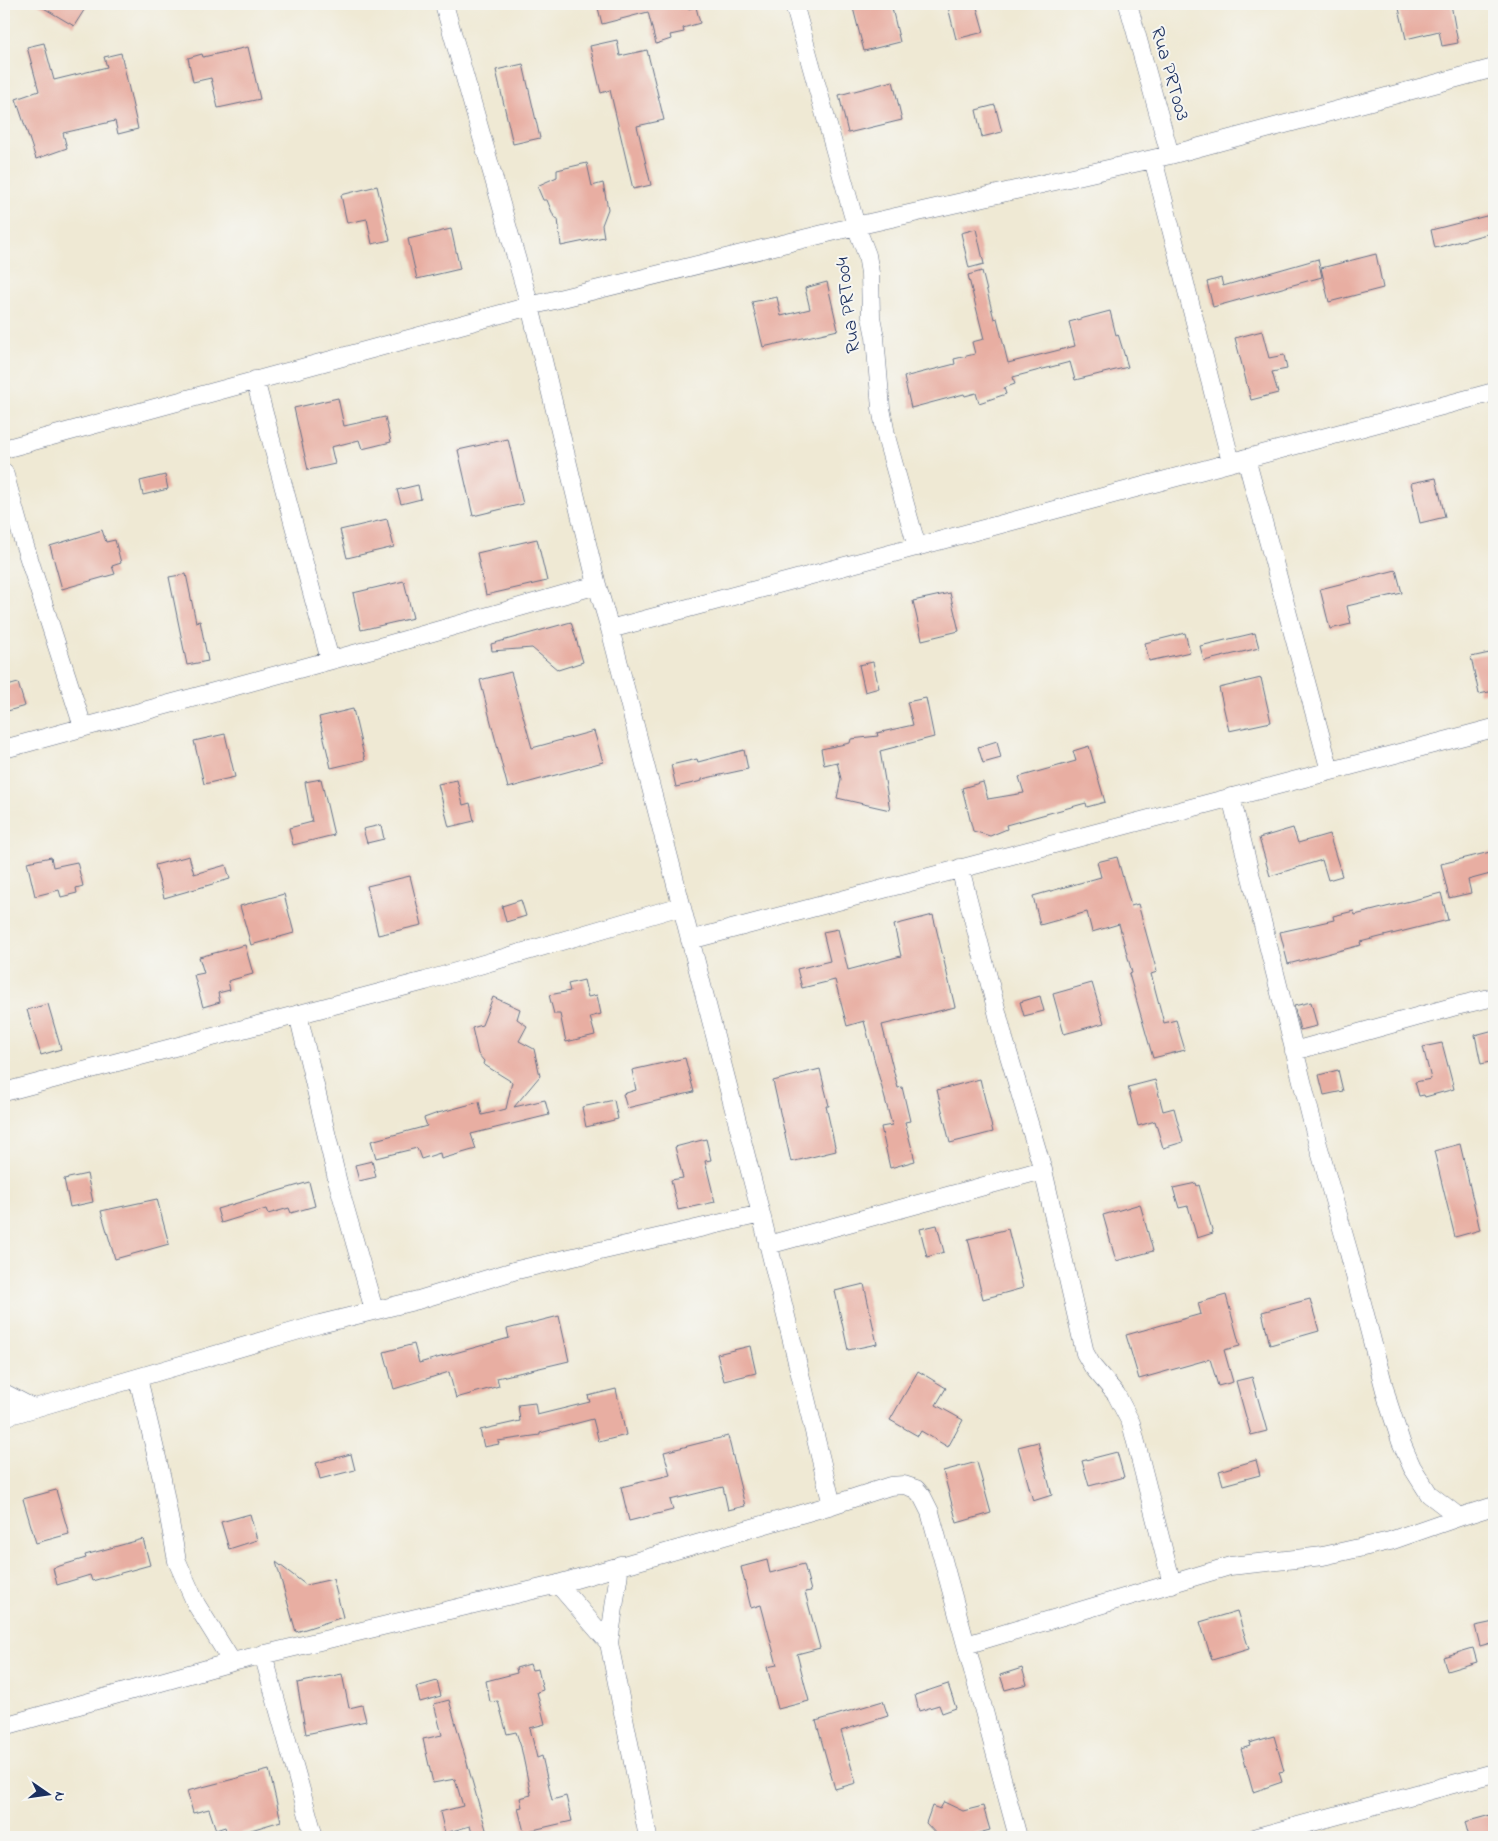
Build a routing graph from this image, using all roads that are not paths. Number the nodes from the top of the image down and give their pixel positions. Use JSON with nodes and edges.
{"nodes":[{"id":1,"x":444,"y":4,"type":"edge"},
{"id":2,"x":794,"y":4,"type":"edge"},
{"id":3,"x":1128,"y":4,"type":"edge"},
{"id":4,"x":1494,"y":68,"type":"edge"},
{"id":5,"x":1162,"y":157,"type":"junction"},
{"id":6,"x":856,"y":226,"type":"junction"},
{"id":7,"x":530,"y":306,"type":"junction"},
{"id":8,"x":255,"y":380,"type":"junction"},
{"id":9,"x":1494,"y":392,"type":"edge"},
{"id":10,"x":4,"y":450,"type":"edge"},
{"id":11,"x":1238,"y":460,"type":"junction"},
{"id":12,"x":4,"y":472,"type":"edge"},
{"id":13,"x":7,"y":493,"type":"edge"},
{"id":14,"x":917,"y":546,"type":"junction"},
{"id":15,"x":597,"y":585,"type":"junction"},
{"id":16,"x":610,"y":629,"type":"junction"},
{"id":17,"x":330,"y":660,"type":"junction"},
{"id":18,"x":83,"y":727,"type":"junction"},
{"id":19,"x":1494,"y":728,"type":"edge"},
{"id":20,"x":4,"y":749,"type":"edge"},
{"id":21,"x":1330,"y":771,"type":"junction"},
{"id":22,"x":1231,"y":797,"type":"junction"},
{"id":23,"x":960,"y":868,"type":"junction"},
{"id":24,"x":681,"y":906,"type":"junction"},
{"id":25,"x":690,"y":940,"type":"junction"},
{"id":26,"x":1494,"y":997,"type":"edge"},
{"id":27,"x":298,"y":1014,"type":"junction"},
{"id":28,"x":1294,"y":1051,"type":"junction"},
{"id":29,"x":4,"y":1092,"type":"edge"},
{"id":30,"x":1043,"y":1170,"type":"junction"},
{"id":31,"x":761,"y":1214,"type":"junction"},
{"id":32,"x":768,"y":1245,"type":"junction"},
{"id":33,"x":374,"y":1310,"type":"junction"},
{"id":34,"x":138,"y":1378,"type":"junction"},
{"id":35,"x":4,"y":1394,"type":"edge"},
{"id":36,"x":31,"y":1407,"type":"junction"},
{"id":37,"x":4,"y":1417,"type":"edge"},
{"id":38,"x":1429,"y":1494,"type":"junction"},
{"id":39,"x":832,"y":1505,"type":"junction"},
{"id":40,"x":1494,"y":1506,"type":"edge"},
{"id":41,"x":1459,"y":1516,"type":"junction"},
{"id":42,"x":1428,"y":1528,"type":"junction"},
{"id":43,"x":620,"y":1565,"type":"junction"},
{"id":44,"x":558,"y":1584,"type":"junction"},
{"id":45,"x":1172,"y":1584,"type":"junction"},
{"id":46,"x":609,"y":1643,"type":"junction"},
{"id":47,"x":966,"y":1645,"type":"junction"},
{"id":48,"x":263,"y":1654,"type":"junction"},
{"id":49,"x":232,"y":1662,"type":"junction"},
{"id":50,"x":4,"y":1726,"type":"edge"},
{"id":51,"x":1494,"y":1772,"type":"edge"},
{"id":52,"x":314,"y":1837,"type":"edge"},
{"id":53,"x":648,"y":1837,"type":"edge"},
{"id":54,"x":1018,"y":1837,"type":"edge"},
{"id":55,"x":1257,"y":1837,"type":"edge"}],
"edges":[{"from":1,"to":7,"type":"street"},
{"from":2,"to":6,"type":"street","name":"Rua PRT004"},
{"from":3,"to":5,"type":"street","name":"Rua PRT003"},
{"from":4,"to":5,"type":"street"},
{"from":5,"to":6,"type":"street"},
{"from":5,"to":11,"type":"street","name":"Rua PRT003"},
{"from":6,"to":7,"type":"street"},
{"from":6,"to":14,"type":"street","name":"Rua PRT004"},
{"from":7,"to":8,"type":"street"},
{"from":7,"to":15,"type":"street"},
{"from":8,"to":10,"type":"street"},
{"from":8,"to":17,"type":"street"},
{"from":9,"to":11,"type":"street"},
{"from":11,"to":14,"type":"street"},
{"from":11,"to":21,"type":"street","name":"Rua PRT003"},
{"from":12,"to":13,"type":"street"},
{"from":13,"to":18,"type":"street"},
{"from":14,"to":16,"type":"street"},
{"from":15,"to":16,"type":"street"},
{"from":15,"to":17,"type":"street"},
{"from":16,"to":24,"type":"street"},
{"from":17,"to":18,"type":"street"},
{"from":18,"to":20,"type":"street"},
{"from":19,"to":21,"type":"street"},
{"from":21,"to":22,"type":"street"},
{"from":22,"to":23,"type":"street"},
{"from":22,"to":28,"type":"street"},
{"from":23,"to":25,"type":"street"},
{"from":23,"to":30,"type":"street"},
{"from":24,"to":25,"type":"street"},
{"from":24,"to":27,"type":"street"},
{"from":25,"to":31,"type":"street"},
{"from":26,"to":28,"type":"street"},
{"from":27,"to":29,"type":"street"},
{"from":27,"to":33,"type":"street"},
{"from":28,"to":38,"type":"street"},
{"from":30,"to":32,"type":"street"},
{"from":30,"to":45,"type":"street"},
{"from":31,"to":32,"type":"street"},
{"from":31,"to":33,"type":"street"},
{"from":32,"to":39,"type":"street"},
{"from":33,"to":34,"type":"street"},
{"from":34,"to":36,"type":"street"},
{"from":34,"to":49,"type":"street"},
{"from":35,"to":36,"type":"street"},
{"from":36,"to":37,"type":"street"},
{"from":38,"to":41,"type":"street"},
{"from":38,"to":42,"type":"street"},
{"from":39,"to":43,"type":"street"},
{"from":39,"to":47,"type":"street"},
{"from":40,"to":41,"type":"street"},
{"from":41,"to":42,"type":"street"},
{"from":42,"to":45,"type":"street"},
{"from":43,"to":44,"type":"street"},
{"from":43,"to":46,"type":"street"},
{"from":44,"to":46,"type":"street"},
{"from":44,"to":48,"type":"street"},
{"from":45,"to":47,"type":"street"},
{"from":46,"to":53,"type":"street"},
{"from":47,"to":54,"type":"street"},
{"from":48,"to":49,"type":"street"},
{"from":48,"to":52,"type":"street"},
{"from":49,"to":50,"type":"street"},
{"from":51,"to":55,"type":"street"}]}
